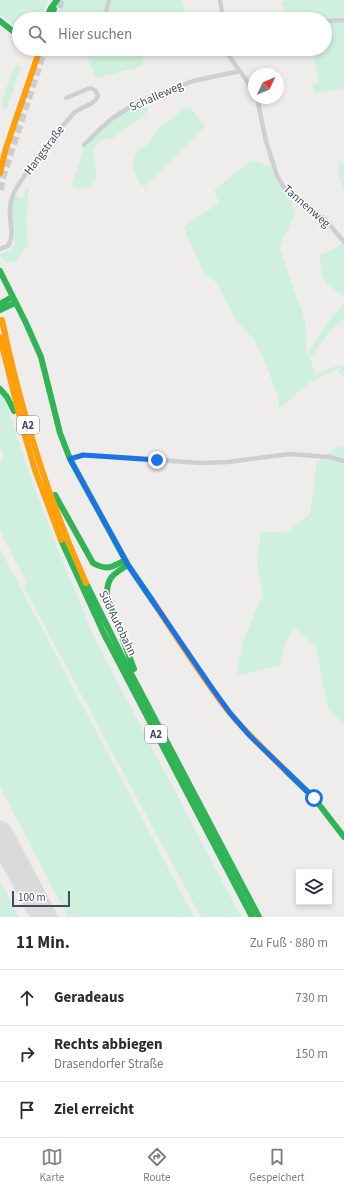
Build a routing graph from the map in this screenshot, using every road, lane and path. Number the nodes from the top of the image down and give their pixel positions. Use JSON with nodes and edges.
{"nodes":[{"id":1,"x":57,"y":0,"type":"edge"},
{"id":2,"x":109,"y":0,"type":"edge"},
{"id":3,"x":220,"y":0,"type":"edge"},
{"id":4,"x":49,"y":12,"type":"edge"},
{"id":5,"x":53,"y":12,"type":"edge"},
{"id":6,"x":106,"y":12,"type":"edge"},
{"id":7,"x":222,"y":12,"type":"edge"},
{"id":8,"x":344,"y":20,"type":"edge"},
{"id":9,"x":0,"y":21,"type":"edge"},
{"id":10,"x":332,"y":21,"type":"edge"},
{"id":11,"x":12,"y":32,"type":"edge"},
{"id":12,"x":38,"y":56,"type":"edge"},
{"id":13,"x":229,"y":56,"type":"edge"},
{"id":14,"x":232,"y":56,"type":"edge"},
{"id":15,"x":240,"y":70,"type":"junction"},
{"id":16,"x":248,"y":82,"type":"edge"},
{"id":17,"x":66,"y":98,"type":"dead end"},
{"id":18,"x":258,"y":104,"type":"edge"},
{"id":19,"x":84,"y":145,"type":"dead end"},
{"id":20,"x":0,"y":173,"type":"edge"},
{"id":21,"x":344,"y":242,"type":"edge"},
{"id":22,"x":0,"y":249,"type":"edge"},
{"id":23,"x":0,"y":271,"type":"edge"},
{"id":24,"x":14,"y":300,"type":"junction"},
{"id":25,"x":0,"y":304,"type":"edge"},
{"id":26,"x":0,"y":310,"type":"edge"},
{"id":27,"x":2,"y":320,"type":"dead end"},
{"id":28,"x":0,"y":337,"type":"edge"},
{"id":29,"x":0,"y":389,"type":"edge"},
{"id":30,"x":22,"y":426,"type":"junction"},
{"id":31,"x":70,"y":459,"type":"junction"},
{"id":32,"x":344,"y":461,"type":"edge"},
{"id":33,"x":44,"y":476,"type":"junction"},
{"id":34,"x":126,"y":562,"type":"junction"},
{"id":35,"x":146,"y":702,"type":"junction"},
{"id":36,"x":344,"y":837,"type":"edge"},
{"id":37,"x":252,"y":917,"type":"edge"},
{"id":38,"x":259,"y":917,"type":"edge"}],
"edges":[{"from":1,"to":4,"type":"main road"},
{"from":1,"to":5,"type":"main road"},
{"from":2,"to":6,"type":"street"},
{"from":3,"to":7,"type":"street"},
{"from":8,"to":10,"type":"street"},
{"from":9,"to":11,"type":"main road"},
{"from":12,"to":20,"type":"main road"},
{"from":13,"to":15,"type":"street"},
{"from":14,"to":15,"type":"street"},
{"from":15,"to":16,"type":"street"},
{"from":15,"to":19,"type":"street","name":"Schalleweg"},
{"from":17,"to":22,"type":"street","name":"Hangstraße"},
{"from":18,"to":21,"type":"street","name":"Tannenweg"},
{"from":23,"to":24,"type":"main road"},
{"from":24,"to":25,"type":"main road"},
{"from":24,"to":26,"type":"main road"},
{"from":24,"to":31,"type":"main road"},
{"from":27,"to":33,"type":"main road","name":"Süd Autobahn","number":"A2"},
{"from":28,"to":30,"type":"main road","name":"Süd Autobahn","number":"A2"},
{"from":29,"to":30,"type":"main road"},
{"from":30,"to":37,"type":"main road","name":"Süd Autobahn","number":"A2"},
{"from":31,"to":32,"type":"street"},
{"from":31,"to":34,"type":"main road"},
{"from":33,"to":34,"type":"main road"},
{"from":33,"to":35,"type":"main road","name":"Süd Autobahn","number":"A2"},
{"from":34,"to":35,"type":"main road"},
{"from":34,"to":36,"type":"main road"},
{"from":35,"to":38,"type":"main road","name":"Süd Autobahn","number":"A2"}]}
